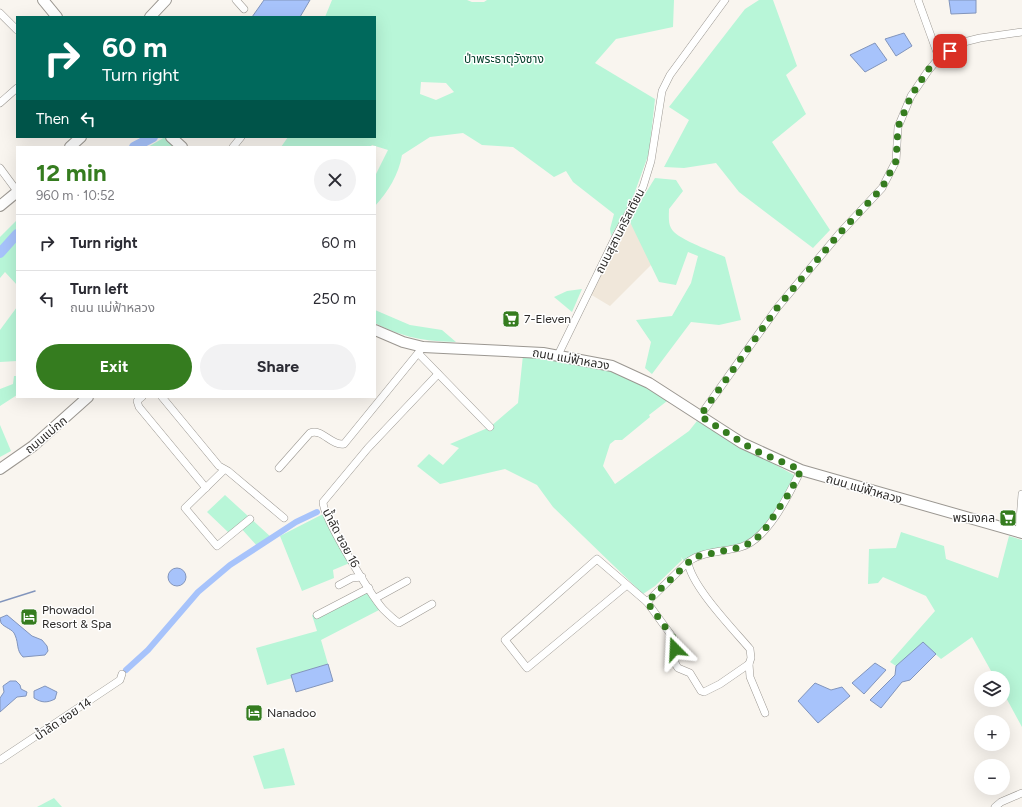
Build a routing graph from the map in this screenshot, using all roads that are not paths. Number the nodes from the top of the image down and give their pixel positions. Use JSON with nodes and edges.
{"nodes":[{"id":1,"x":43,"y":0,"type":"edge"},
{"id":2,"x":166,"y":0,"type":"edge"},
{"id":3,"x":236,"y":0,"type":"edge"},
{"id":4,"x":725,"y":0,"type":"edge"},
{"id":5,"x":918,"y":0,"type":"edge"},
{"id":6,"x":244,"y":9,"type":"dead end"},
{"id":7,"x":56,"y":16,"type":"edge"},
{"id":8,"x":151,"y":16,"type":"edge"},
{"id":9,"x":2,"y":18,"type":"edge"},
{"id":10,"x":16,"y":29,"type":"edge"},
{"id":11,"x":1022,"y":32,"type":"edge"},
{"id":12,"x":939,"y":58,"type":"junction"},
{"id":13,"x":16,"y":89,"type":"edge"},
{"id":14,"x":0,"y":103,"type":"edge"},
{"id":15,"x":80,"y":138,"type":"edge"},
{"id":16,"x":240,"y":138,"type":"edge"},
{"id":17,"x":71,"y":146,"type":"edge"},
{"id":18,"x":234,"y":146,"type":"edge"},
{"id":19,"x":0,"y":168,"type":"edge"},
{"id":20,"x":16,"y":191,"type":"edge"},
{"id":21,"x":16,"y":193,"type":"edge"},
{"id":22,"x":0,"y":206,"type":"edge"},
{"id":23,"x":376,"y":330,"type":"edge"},
{"id":24,"x":421,"y":350,"type":"junction"},
{"id":25,"x":558,"y":355,"type":"junction"},
{"id":26,"x":438,"y":374,"type":"junction"},
{"id":27,"x":87,"y":398,"type":"edge"},
{"id":28,"x":141,"y":398,"type":"edge"},
{"id":29,"x":163,"y":398,"type":"edge"},
{"id":30,"x":700,"y":416,"type":"junction"},
{"id":31,"x":490,"y":427,"type":"dead end"},
{"id":32,"x":279,"y":468,"type":"dead end"},
{"id":33,"x":0,"y":469,"type":"edge"},
{"id":34,"x":224,"y":470,"type":"junction"},
{"id":35,"x":801,"y":470,"type":"junction"},
{"id":36,"x":206,"y":488,"type":"junction"},
{"id":37,"x":1022,"y":494,"type":"edge"},
{"id":38,"x":284,"y":518,"type":"dead end"},
{"id":39,"x":250,"y":519,"type":"dead end"},
{"id":40,"x":1021,"y":533,"type":"edge"},
{"id":41,"x":688,"y":562,"type":"junction"},
{"id":42,"x":362,"y":577,"type":"junction"},
{"id":43,"x":407,"y":581,"type":"dead end"},
{"id":44,"x":339,"y":585,"type":"dead end"},
{"id":45,"x":627,"y":585,"type":"junction"},
{"id":46,"x":369,"y":588,"type":"junction"},
{"id":47,"x":376,"y":598,"type":"junction"},
{"id":48,"x":647,"y":602,"type":"junction"},
{"id":49,"x":432,"y":604,"type":"dead end"},
{"id":50,"x":317,"y":616,"type":"dead end"},
{"id":51,"x":749,"y":664,"type":"junction"},
{"id":52,"x":122,"y":674,"type":"dead end"},
{"id":53,"x":765,"y":712,"type":"dead end"},
{"id":54,"x":0,"y":760,"type":"edge"},
{"id":55,"x":1022,"y":793,"type":"edge"},
{"id":56,"x":995,"y":807,"type":"edge"}],
"edges":[{"from":1,"to":7,"type":"street"},
{"from":2,"to":8,"type":"street"},
{"from":3,"to":6,"type":"street"},
{"from":4,"to":25,"type":"street","name":"ถนนสุสานคริสเตียน"},
{"from":5,"to":12,"type":"street"},
{"from":9,"to":10,"type":"street"},
{"from":11,"to":12,"type":"street"},
{"from":12,"to":30,"type":"street"},
{"from":13,"to":14,"type":"street"},
{"from":15,"to":17,"type":"street"},
{"from":16,"to":18,"type":"street"},
{"from":19,"to":20,"type":"street"},
{"from":21,"to":22,"type":"street"},
{"from":23,"to":24,"type":"street","name":"ถนน แม่ฟ้าหลวง"},
{"from":24,"to":25,"type":"street","name":"ถนน แม่ฟ้าหลวง"},
{"from":24,"to":26,"type":"street"},
{"from":24,"to":32,"type":"street"},
{"from":25,"to":30,"type":"street","name":"ถนน แม่ฟ้าหลวง"},
{"from":26,"to":31,"type":"street"},
{"from":26,"to":42,"type":"street","name":"น้ำลัด ซอย 16"},
{"from":27,"to":33,"type":"street","name":"ถนนแม่กก"},
{"from":28,"to":36,"type":"street"},
{"from":29,"to":34,"type":"street"},
{"from":30,"to":35,"type":"street","name":"ถนน แม่ฟ้าหลวง"},
{"from":34,"to":36,"type":"street"},
{"from":34,"to":38,"type":"street"},
{"from":35,"to":40,"type":"street","name":"ถนน แม่ฟ้าหลวง"},
{"from":35,"to":41,"type":"street"},
{"from":36,"to":39,"type":"street"},
{"from":37,"to":40,"type":"street"},
{"from":41,"to":48,"type":"street"},
{"from":41,"to":51,"type":"street"},
{"from":42,"to":44,"type":"street"},
{"from":42,"to":46,"type":"street","name":"น้ำลัด ซอย 16"},
{"from":43,"to":47,"type":"street"},
{"from":45,"to":45,"type":"street"},
{"from":45,"to":48,"type":"street"},
{"from":46,"to":47,"type":"street","name":"น้ำลัด ซอย 16"},
{"from":46,"to":50,"type":"street"},
{"from":47,"to":49,"type":"street","name":"น้ำลัด ซอย 16"},
{"from":48,"to":51,"type":"street"},
{"from":51,"to":53,"type":"street"},
{"from":52,"to":54,"type":"street","name":"น้ำลัด ซอย 14"},
{"from":55,"to":56,"type":"street"}]}
